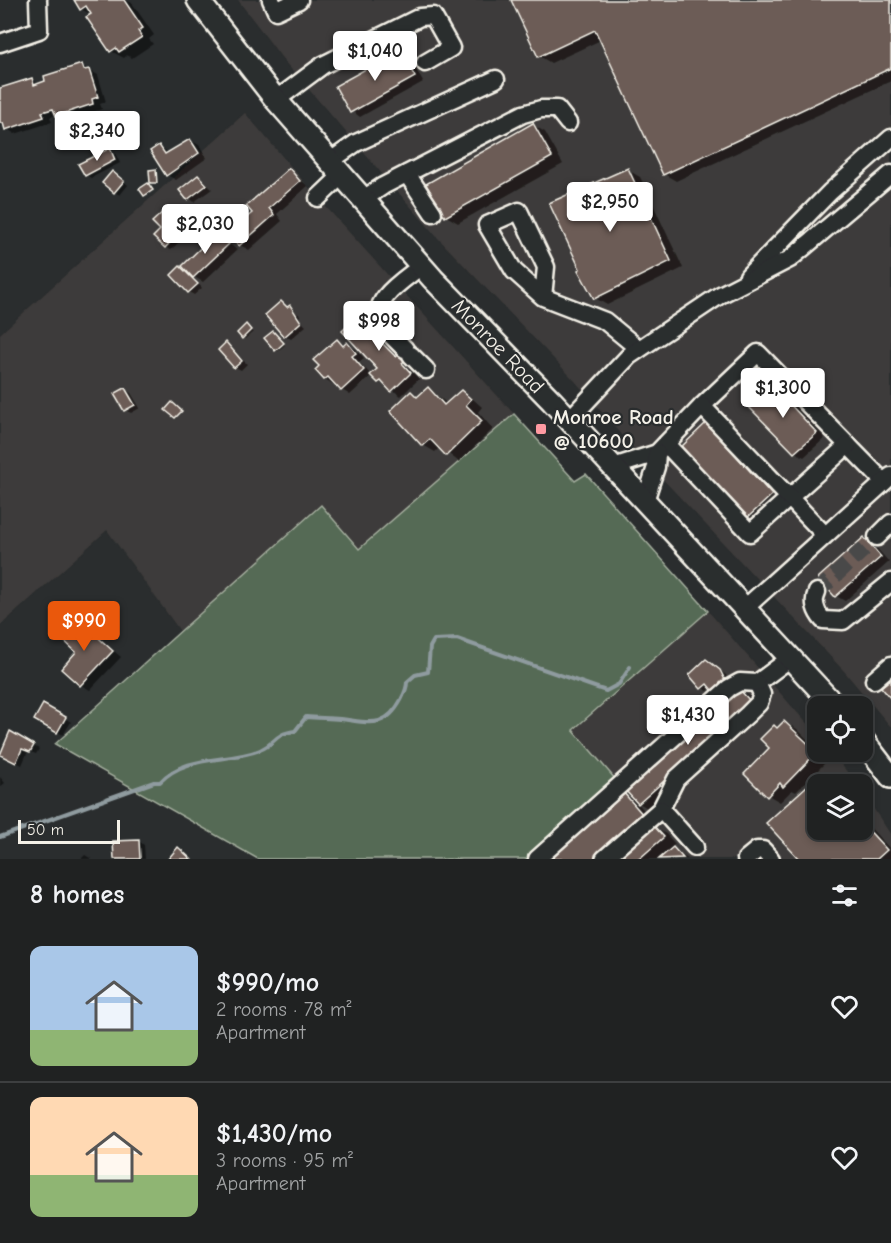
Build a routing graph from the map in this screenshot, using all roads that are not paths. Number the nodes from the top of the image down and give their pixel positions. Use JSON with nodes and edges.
{"nodes":[{"id":1,"x":38,"y":0,"type":"edge"},
{"id":2,"x":198,"y":0,"type":"edge"},
{"id":3,"x":272,"y":0,"type":"edge"},
{"id":4,"x":299,"y":0,"type":"edge"},
{"id":5,"x":0,"y":43,"type":"edge"},
{"id":6,"x":426,"y":63,"type":"dead end"},
{"id":7,"x":496,"y":78,"type":"dead end"},
{"id":8,"x":276,"y":99,"type":"junction"},
{"id":9,"x":568,"y":123,"type":"dead end"},
{"id":10,"x":891,"y":138,"type":"edge"},
{"id":11,"x":335,"y":169,"type":"junction"},
{"id":12,"x":407,"y":174,"type":"junction"},
{"id":13,"x":891,"y":174,"type":"edge"},
{"id":14,"x":318,"y":198,"type":"dead end"},
{"id":15,"x":362,"y":200,"type":"junction"},
{"id":16,"x":433,"y":213,"type":"dead end"},
{"id":17,"x":421,"y":266,"type":"junction"},
{"id":18,"x":743,"y":282,"type":"junction"},
{"id":19,"x":543,"y":297,"type":"junction"},
{"id":20,"x":639,"y":349,"type":"junction"},
{"id":21,"x":426,"y":370,"type":"dead end"},
{"id":22,"x":702,"y":406,"type":"junction"},
{"id":23,"x":569,"y":420,"type":"junction"},
{"id":24,"x":848,"y":445,"type":"junction"},
{"id":25,"x":662,"y":448,"type":"junction"},
{"id":26,"x":613,"y":468,"type":"junction"},
{"id":27,"x":887,"y":479,"type":"edge"},
{"id":28,"x":790,"y":498,"type":"junction"},
{"id":29,"x":645,"y":501,"type":"junction"},
{"id":30,"x":891,"y":524,"type":"edge"},
{"id":31,"x":825,"y":535,"type":"junction"},
{"id":32,"x":877,"y":537,"type":"tunnel mouth"},
{"id":33,"x":891,"y":582,"type":"edge"},
{"id":34,"x":817,"y":592,"type":"dead end"},
{"id":35,"x":745,"y":608,"type":"junction"},
{"id":36,"x":792,"y":657,"type":"junction"},
{"id":37,"x":891,"y":665,"type":"edge"},
{"id":38,"x":874,"y":680,"type":"dead end"},
{"id":39,"x":757,"y":683,"type":"junction"},
{"id":40,"x":827,"y":696,"type":"edge"},
{"id":41,"x":873,"y":753,"type":"edge"},
{"id":42,"x":891,"y":777,"type":"edge"},
{"id":43,"x":661,"y":809,"type":"junction"},
{"id":44,"x":695,"y":847,"type":"dead end"},
{"id":45,"x":537,"y":859,"type":"edge"},
{"id":46,"x":604,"y":859,"type":"edge"},
{"id":47,"x":746,"y":859,"type":"edge"},
{"id":48,"x":771,"y":859,"type":"edge"}],
"edges":[{"from":1,"to":5,"type":"lane"},
{"from":2,"to":8,"type":"main road","name":"Monroe Road"},
{"from":3,"to":4,"type":"lane"},
{"from":6,"to":8,"type":"lane"},
{"from":7,"to":11,"type":"lane"},
{"from":8,"to":11,"type":"main road","name":"Monroe Road"},
{"from":9,"to":12,"type":"lane"},
{"from":10,"to":18,"type":"lane"},
{"from":11,"to":14,"type":"lane"},
{"from":11,"to":15,"type":"main road","name":"Monroe Road"},
{"from":12,"to":15,"type":"lane"},
{"from":12,"to":16,"type":"lane"},
{"from":13,"to":18,"type":"lane"},
{"from":15,"to":17,"type":"main road","name":"Monroe Road"},
{"from":17,"to":21,"type":"lane"},
{"from":17,"to":23,"type":"main road","name":"Monroe Road"},
{"from":18,"to":20,"type":"lane"},
{"from":19,"to":19,"type":"lane"},
{"from":19,"to":20,"type":"lane"},
{"from":20,"to":23,"type":"lane"},
{"from":22,"to":24,"type":"lane"},
{"from":22,"to":25,"type":"lane"},
{"from":22,"to":28,"type":"lane"},
{"from":23,"to":26,"type":"main road","name":"Monroe Road"},
{"from":24,"to":27,"type":"lane"},
{"from":24,"to":28,"type":"lane"},
{"from":25,"to":26,"type":"lane"},
{"from":25,"to":28,"type":"lane"},
{"from":25,"to":29,"type":"lane"},
{"from":26,"to":29,"type":"main road","name":"Monroe Road"},
{"from":27,"to":31,"type":"lane"},
{"from":28,"to":31,"type":"lane"},
{"from":29,"to":35,"type":"main road","name":"Monroe Road"},
{"from":30,"to":32,"type":"lane"},
{"from":31,"to":35,"type":"lane"},
{"from":33,"to":34,"type":"lane"},
{"from":35,"to":36,"type":"main road","name":"Monroe Road"},
{"from":36,"to":39,"type":"lane"},
{"from":36,"to":40,"type":"main road","name":"Monroe Road"},
{"from":37,"to":38,"type":"lane"},
{"from":39,"to":43,"type":"lane"},
{"from":39,"to":45,"type":"lane"},
{"from":41,"to":42,"type":"main road"},
{"from":43,"to":44,"type":"lane"},
{"from":43,"to":46,"type":"lane"},
{"from":47,"to":48,"type":"lane"}]}
